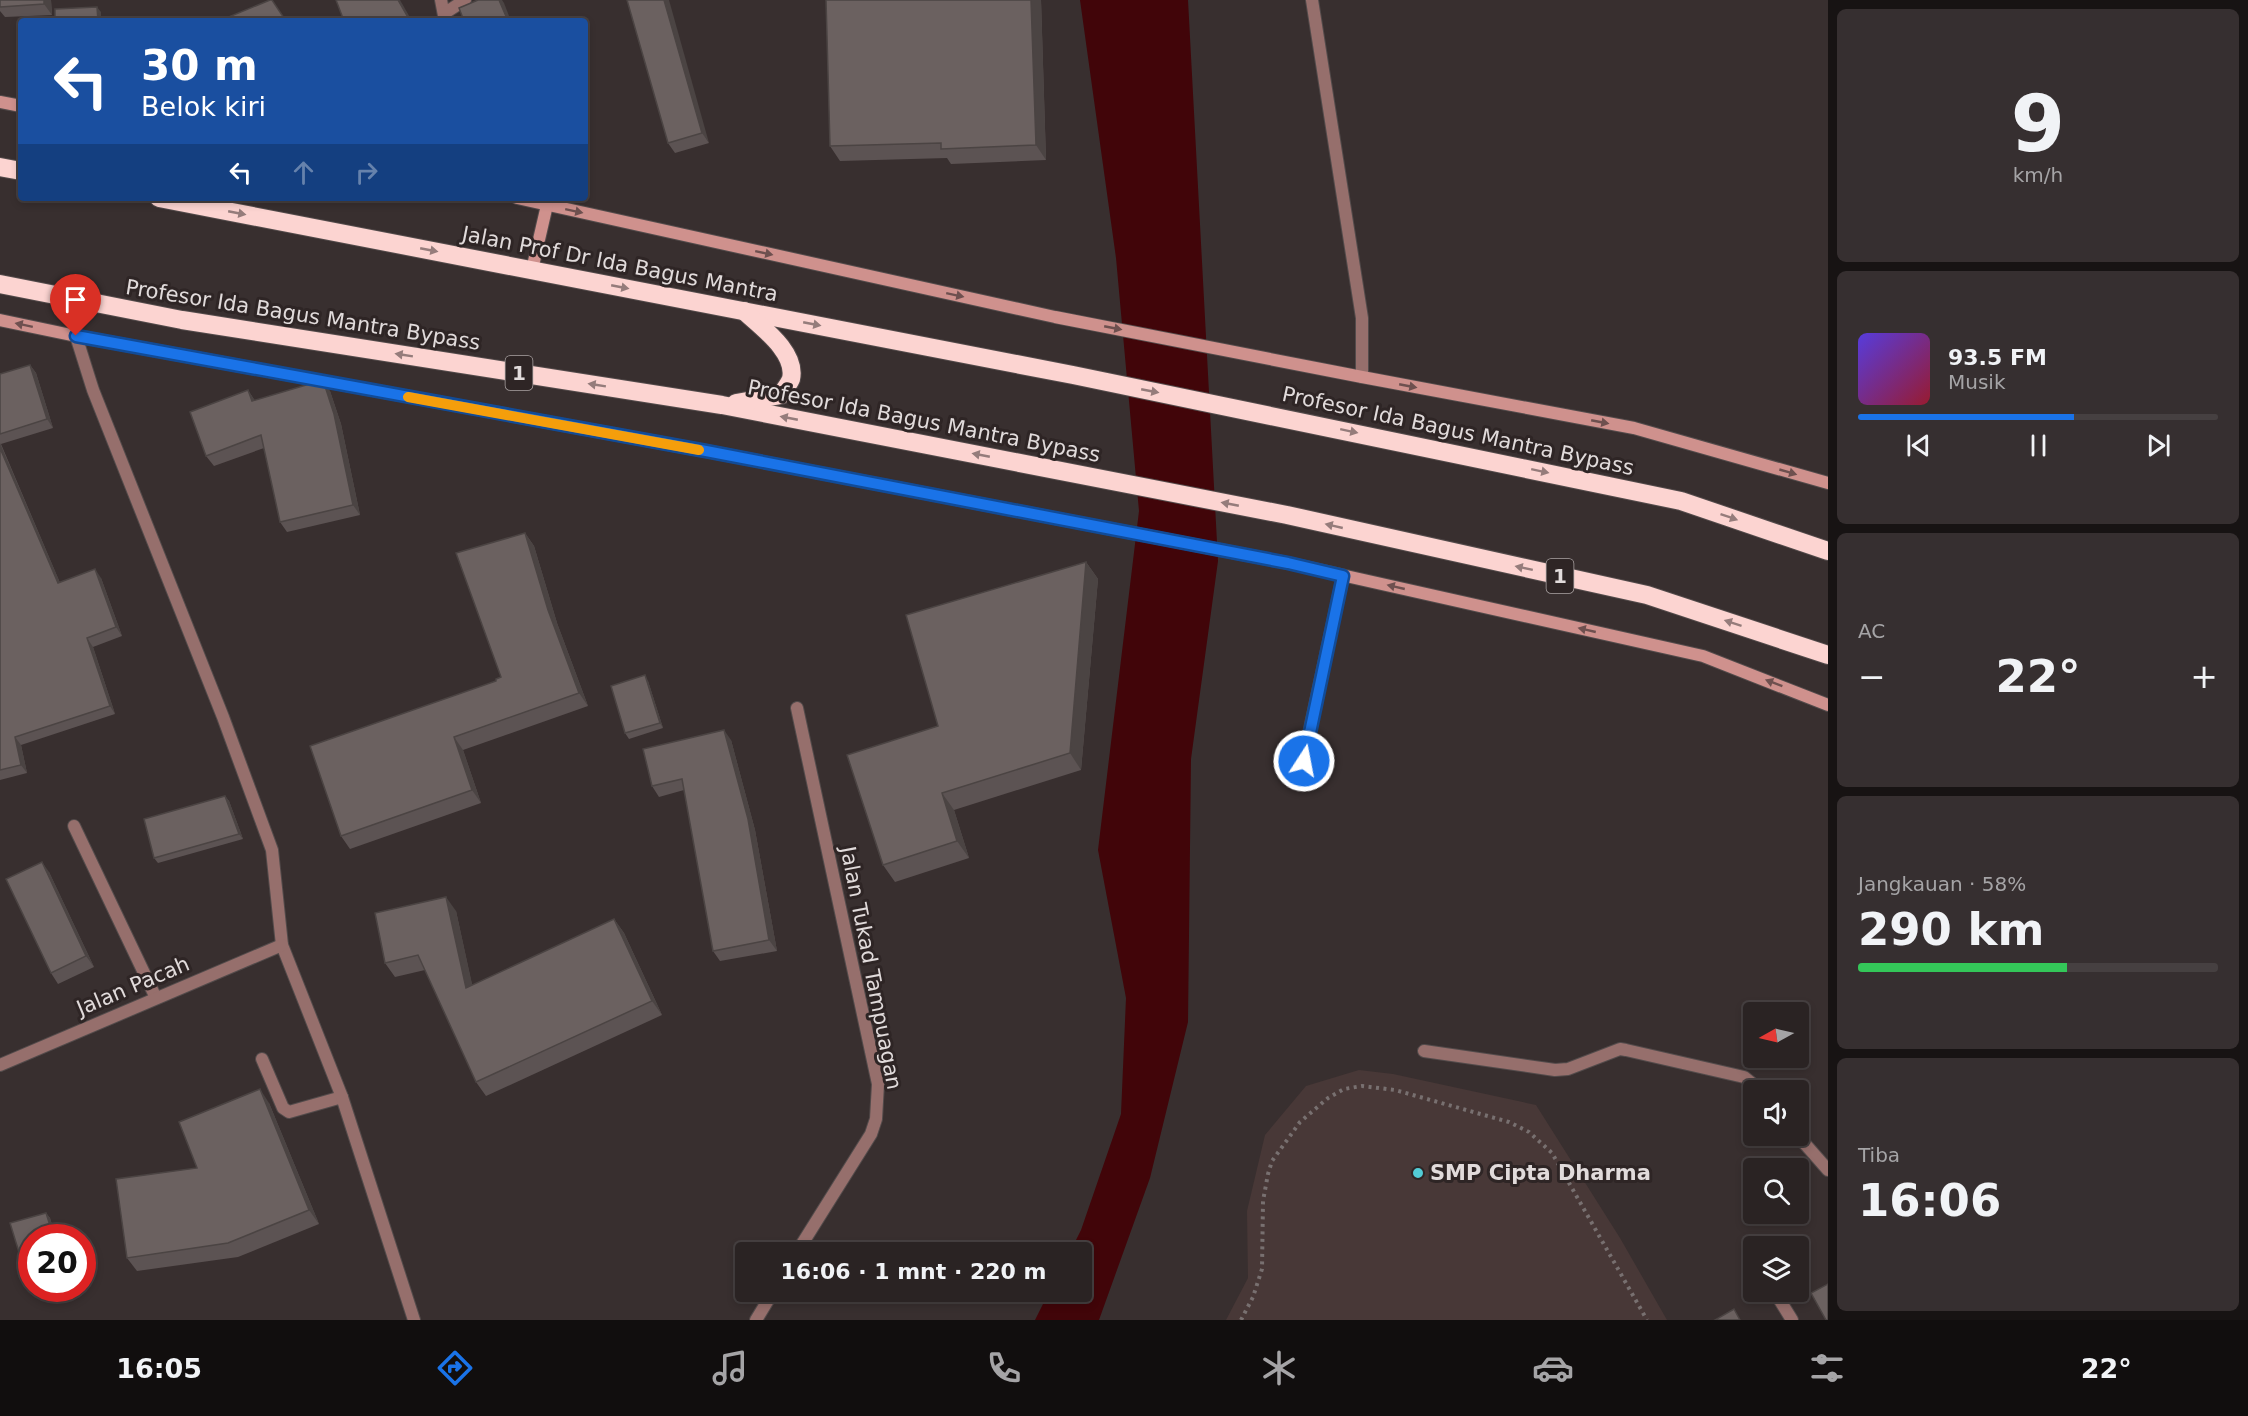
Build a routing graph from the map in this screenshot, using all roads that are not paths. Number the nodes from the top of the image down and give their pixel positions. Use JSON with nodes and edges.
{"nodes":[{"id":1,"x":465,"y":0,"type":"edge"},
{"id":2,"x":1312,"y":0,"type":"edge"},
{"id":3,"x":444,"y":11,"type":"edge"},
{"id":4,"x":0,"y":102,"type":"edge"},
{"id":5,"x":18,"y":105,"type":"edge"},
{"id":6,"x":0,"y":167,"type":"edge"},
{"id":7,"x":18,"y":170,"type":"edge"},
{"id":8,"x":175,"y":201,"type":"edge"},
{"id":9,"x":530,"y":201,"type":"edge"},
{"id":10,"x":547,"y":205,"type":"junction"},
{"id":11,"x":532,"y":270,"type":"junction"},
{"id":12,"x":0,"y":284,"type":"edge"},
{"id":13,"x":744,"y":311,"type":"junction"},
{"id":14,"x":0,"y":320,"type":"edge"},
{"id":15,"x":76,"y":336,"type":"junction"},
{"id":16,"x":1072,"y":375,"type":"joint"},
{"id":17,"x":1362,"y":378,"type":"junction"},
{"id":18,"x":722,"y":405,"type":"junction"},
{"id":19,"x":1828,"y":483,"type":"edge"},
{"id":20,"x":1828,"y":551,"type":"edge"},
{"id":21,"x":1343,"y":576,"type":"junction"},
{"id":22,"x":1828,"y":655,"type":"edge"},
{"id":23,"x":1828,"y":705,"type":"edge"},
{"id":24,"x":797,"y":708,"type":"dead end"},
{"id":25,"x":1304,"y":761,"type":"dead end"},
{"id":26,"x":74,"y":826,"type":"dead end"},
{"id":27,"x":282,"y":945,"type":"junction"},
{"id":28,"x":156,"y":998,"type":"junction"},
{"id":29,"x":1424,"y":1051,"type":"dead end"},
{"id":30,"x":262,"y":1059,"type":"dead end"},
{"id":31,"x":0,"y":1065,"type":"edge"},
{"id":32,"x":1748,"y":1080,"type":"edge"},
{"id":33,"x":342,"y":1097,"type":"junction"},
{"id":34,"x":1807,"y":1146,"type":"edge"},
{"id":35,"x":1828,"y":1170,"type":"edge"},
{"id":36,"x":804,"y":1242,"type":"edge"},
{"id":37,"x":767,"y":1302,"type":"edge"},
{"id":38,"x":1781,"y":1302,"type":"edge"},
{"id":39,"x":414,"y":1320,"type":"edge"},
{"id":40,"x":756,"y":1320,"type":"edge"},
{"id":41,"x":1792,"y":1320,"type":"edge"}],
"edges":[{"from":1,"to":3,"type":"street"},
{"from":2,"to":17,"type":"street"},
{"from":4,"to":5,"type":"street"},
{"from":6,"to":7,"type":"highway"},
{"from":8,"to":11,"type":"highway","name":"Jalan Prof Dr Ida Bagus Mantra","one_way":true},
{"from":9,"to":10,"type":"street"},
{"from":10,"to":11,"type":"street"},
{"from":10,"to":17,"type":"street","one_way":true},
{"from":11,"to":13,"type":"highway","name":"Jalan Prof Dr Ida Bagus Mantra","one_way":true},
{"from":18,"to":12,"type":"highway","name":"Profesor Ida Bagus Mantra Bypass","number":"1","one_way":true},
{"from":13,"to":16,"type":"highway","name":"Jalan Prof Dr Ida Bagus Mantra","one_way":true},
{"from":13,"to":18,"type":"highway"},
{"from":15,"to":14,"type":"street","one_way":true},
{"from":15,"to":21,"type":"street"},
{"from":15,"to":27,"type":"street"},
{"from":16,"to":20,"type":"highway","name":"Profesor Ida Bagus Mantra Bypass","one_way":true},
{"from":17,"to":19,"type":"street","one_way":true},
{"from":22,"to":18,"type":"highway","name":"Profesor Ida Bagus Mantra Bypass","number":"1","one_way":true},
{"from":23,"to":21,"type":"street","one_way":true},
{"from":21,"to":25,"type":"street"},
{"from":24,"to":36,"type":"street","name":"Jalan Tukad Tampuagan"},
{"from":26,"to":28,"type":"street"},
{"from":27,"to":28,"type":"street","name":"Jalan Pacah"},
{"from":27,"to":33,"type":"street"},
{"from":28,"to":31,"type":"street","name":"Jalan Pacah"},
{"from":29,"to":32,"type":"street"},
{"from":30,"to":33,"type":"street"},
{"from":33,"to":39,"type":"street"},
{"from":34,"to":35,"type":"street"},
{"from":37,"to":40,"type":"street"},
{"from":38,"to":41,"type":"street"}]}
